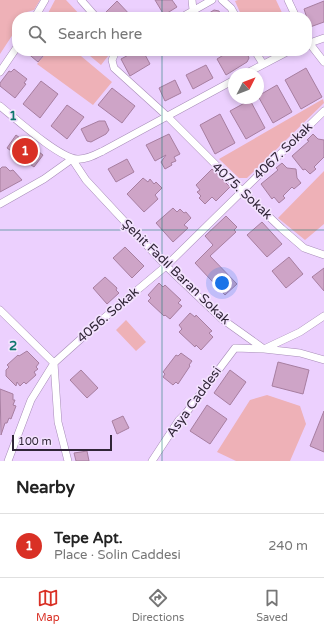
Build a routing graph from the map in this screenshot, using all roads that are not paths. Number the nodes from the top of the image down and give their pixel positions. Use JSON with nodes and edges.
{"nodes":[{"id":1,"x":45,"y":0,"type":"edge"},
{"id":2,"x":81,"y":0,"type":"edge"},
{"id":3,"x":192,"y":0,"type":"edge"},
{"id":4,"x":212,"y":0,"type":"edge"},
{"id":5,"x":222,"y":0,"type":"edge"},
{"id":6,"x":288,"y":0,"type":"edge"},
{"id":7,"x":193,"y":10,"type":"junction"},
{"id":8,"x":38,"y":12,"type":"edge"},
{"id":9,"x":92,"y":12,"type":"edge"},
{"id":10,"x":190,"y":12,"type":"edge"},
{"id":11,"x":233,"y":12,"type":"edge"},
{"id":12,"x":294,"y":12,"type":"edge"},
{"id":13,"x":324,"y":38,"type":"edge"},
{"id":14,"x":312,"y":42,"type":"edge"},
{"id":15,"x":312,"y":48,"type":"edge"},
{"id":16,"x":12,"y":54,"type":"edge"},
{"id":17,"x":114,"y":56,"type":"edge"},
{"id":18,"x":258,"y":56,"type":"edge"},
{"id":19,"x":279,"y":56,"type":"edge"},
{"id":20,"x":324,"y":62,"type":"edge"},
{"id":21,"x":262,"y":64,"type":"junction"},
{"id":22,"x":255,"y":68,"type":"edge"},
{"id":23,"x":0,"y":72,"type":"edge"},
{"id":24,"x":228,"y":83,"type":"edge"},
{"id":25,"x":0,"y":106,"type":"edge"},
{"id":26,"x":324,"y":111,"type":"edge"},
{"id":27,"x":168,"y":117,"type":"junction"},
{"id":28,"x":72,"y":159,"type":"junction"},
{"id":29,"x":242,"y":192,"type":"junction"},
{"id":30,"x":0,"y":204,"type":"edge"},
{"id":31,"x":324,"y":254,"type":"edge"},
{"id":32,"x":166,"y":266,"type":"junction"},
{"id":33,"x":0,"y":310,"type":"edge"},
{"id":34,"x":324,"y":316,"type":"edge"},
{"id":35,"x":264,"y":349,"type":"junction"},
{"id":36,"x":324,"y":360,"type":"edge"},
{"id":37,"x":54,"y":363,"type":"junction"},
{"id":38,"x":8,"y":461,"type":"edge"},
{"id":39,"x":68,"y":461,"type":"edge"},
{"id":40,"x":152,"y":461,"type":"edge"}],
"edges":[{"from":1,"to":8,"type":"street"},
{"from":2,"to":9,"type":"street"},
{"from":3,"to":7,"type":"street"},
{"from":4,"to":7,"type":"street"},
{"from":5,"to":11,"type":"street"},
{"from":6,"to":12,"type":"street"},
{"from":7,"to":10,"type":"street"},
{"from":13,"to":14,"type":"street"},
{"from":15,"to":20,"type":"street"},
{"from":16,"to":23,"type":"street"},
{"from":17,"to":27,"type":"street","name":"4075. Sokak"},
{"from":18,"to":21,"type":"street"},
{"from":19,"to":21,"type":"street"},
{"from":21,"to":22,"type":"street"},
{"from":24,"to":27,"type":"street"},
{"from":25,"to":28,"type":"street"},
{"from":26,"to":29,"type":"street","name":"4067. Sokak"},
{"from":27,"to":28,"type":"street"},
{"from":27,"to":29,"type":"street","name":"4075. Sokak"},
{"from":28,"to":30,"type":"street"},
{"from":28,"to":32,"type":"street","name":"Şehit Fadıl Baran Sokak"},
{"from":29,"to":31,"type":"street","name":"4075. Sokak"},
{"from":29,"to":32,"type":"street","name":"4056. Sokak"},
{"from":32,"to":35,"type":"street","name":"Şehit Fadıl Baran Sokak"},
{"from":32,"to":37,"type":"street","name":"4056. Sokak"},
{"from":33,"to":37,"type":"street"},
{"from":34,"to":35,"type":"street"},
{"from":35,"to":36,"type":"street","name":"Şehit Fadıl Baran Sokak"},
{"from":35,"to":40,"type":"street","name":"Asya Caddesi"},
{"from":37,"to":38,"type":"street","name":"4056. Sokak"},
{"from":37,"to":39,"type":"street"}]}
